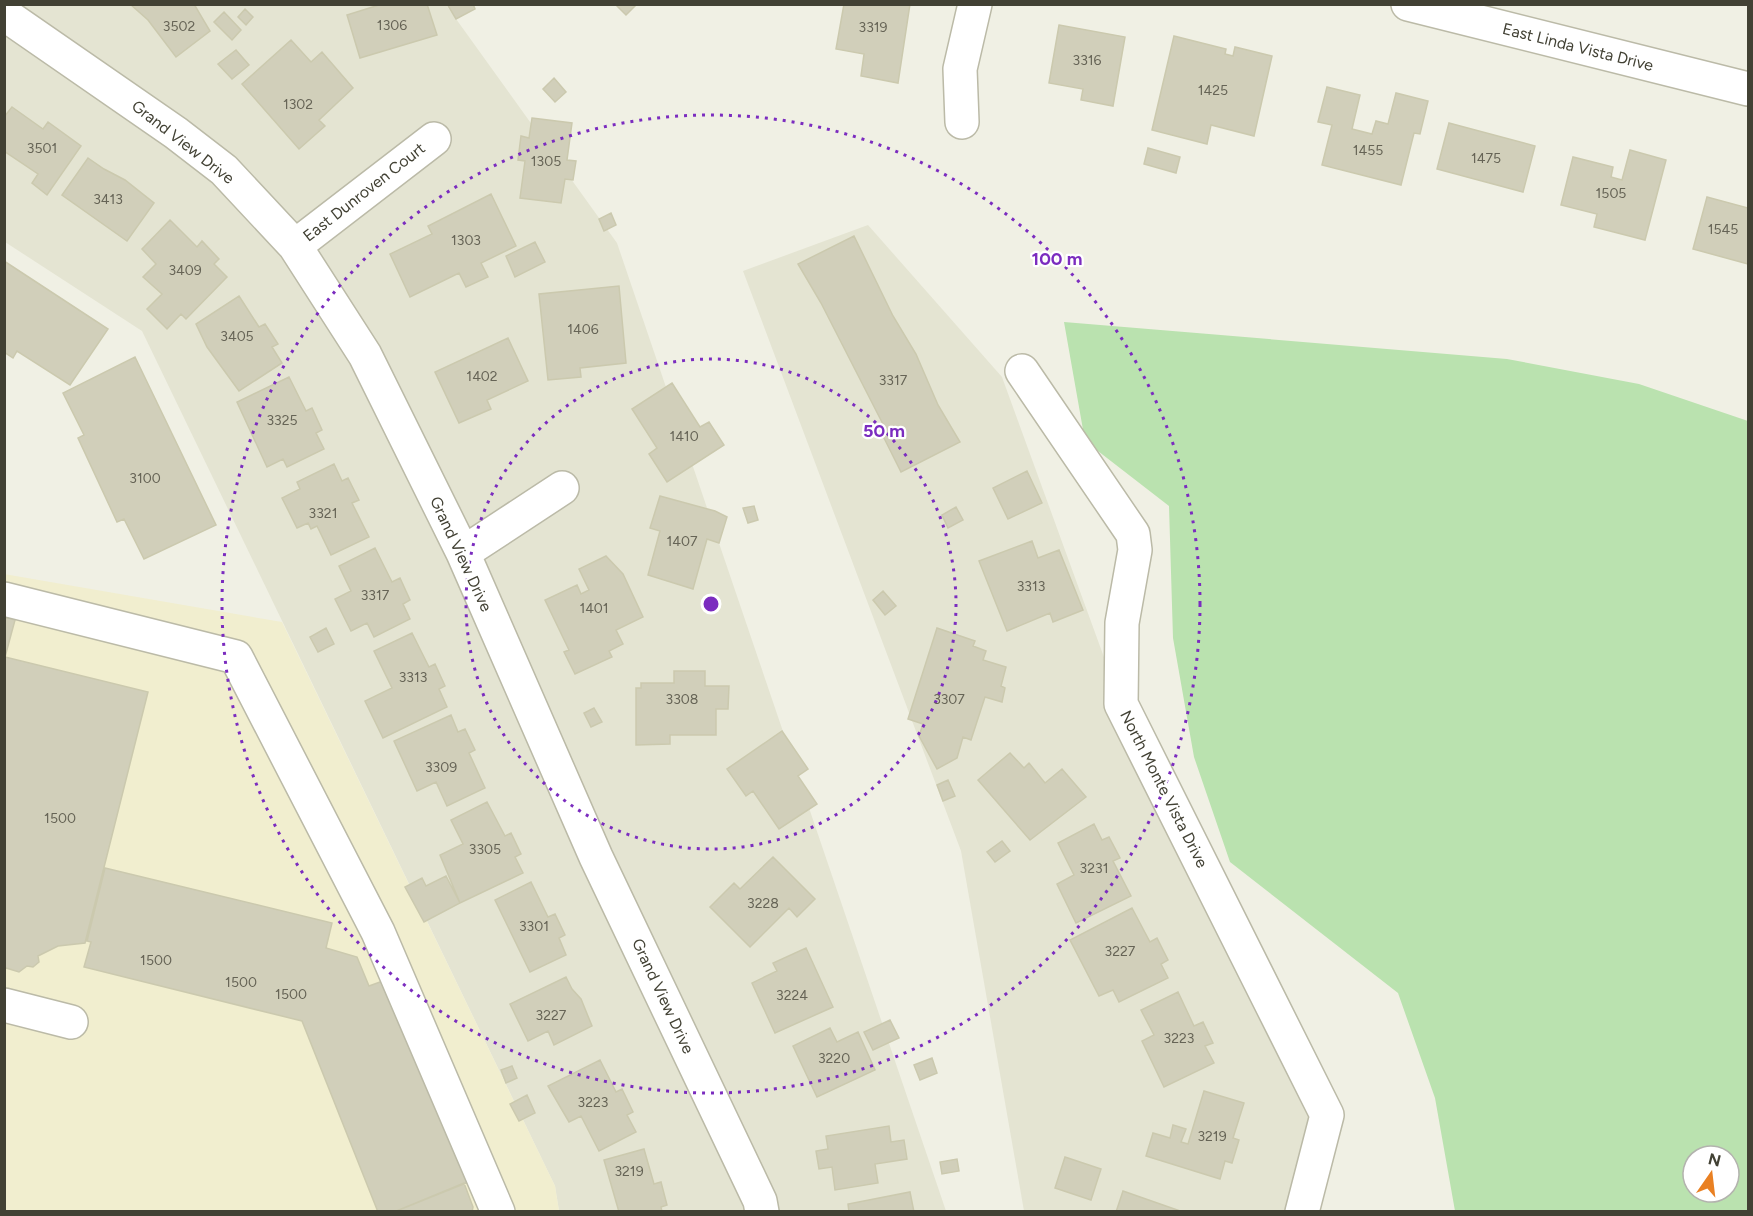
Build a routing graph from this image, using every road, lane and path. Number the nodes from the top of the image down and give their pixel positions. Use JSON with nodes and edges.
{"nodes":[{"id":1,"x":975,"y":4,"type":"edge"},
{"id":2,"x":1408,"y":4,"type":"edge"},
{"id":3,"x":4,"y":14,"type":"edge"},
{"id":4,"x":1749,"y":89,"type":"edge"},
{"id":5,"x":962,"y":122,"type":"dead end"},
{"id":6,"x":434,"y":139,"type":"dead end"},
{"id":7,"x":295,"y":246,"type":"junction"},
{"id":8,"x":1022,"y":371,"type":"dead end"},
{"id":9,"x":562,"y":488,"type":"dead end"},
{"id":10,"x":463,"y":553,"type":"junction"},
{"id":11,"x":4,"y":599,"type":"edge"},
{"id":12,"x":4,"y":1005,"type":"edge"},
{"id":13,"x":71,"y":1022,"type":"dead end"},
{"id":14,"x":498,"y":1212,"type":"edge"},
{"id":15,"x":762,"y":1212,"type":"edge"},
{"id":16,"x":1302,"y":1212,"type":"edge"}],
"edges":[{"from":1,"to":5,"type":"street"},
{"from":2,"to":4,"type":"street","name":"East Linda Vista Drive"},
{"from":3,"to":7,"type":"street","name":"Grand View Drive"},
{"from":6,"to":7,"type":"street","name":"East Dunroven Court"},
{"from":7,"to":10,"type":"street","name":"Grand View Drive"},
{"from":8,"to":16,"type":"street","name":"North Monte Vista Drive"},
{"from":9,"to":10,"type":"street"},
{"from":10,"to":15,"type":"street","name":"Grand View Drive"},
{"from":11,"to":14,"type":"street"},
{"from":12,"to":13,"type":"street"}]}
